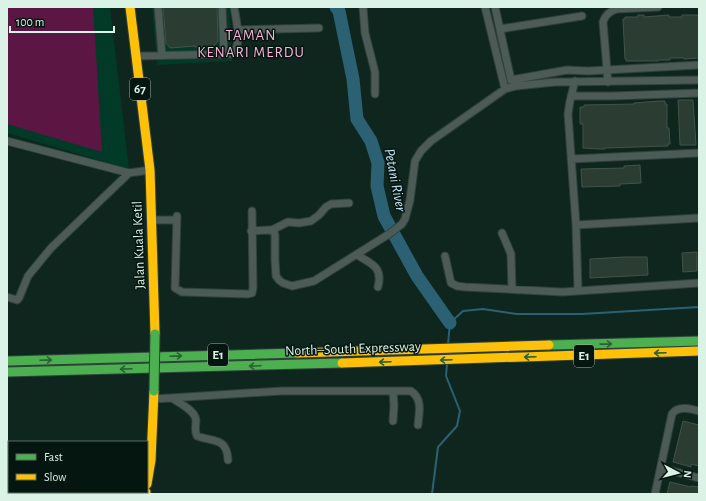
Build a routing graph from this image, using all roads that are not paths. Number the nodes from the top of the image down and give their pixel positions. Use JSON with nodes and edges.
{"nodes":[{"id":1,"x":130,"y":7,"type":"edge"},
{"id":2,"x":158,"y":7,"type":"edge"},
{"id":3,"x":222,"y":7,"type":"edge"},
{"id":4,"x":234,"y":7,"type":"edge"},
{"id":5,"x":363,"y":7,"type":"edge"},
{"id":6,"x":485,"y":7,"type":"edge"},
{"id":7,"x":495,"y":7,"type":"edge"},
{"id":8,"x":658,"y":7,"type":"edge"},
{"id":9,"x":582,"y":16,"type":"dead end"},
{"id":10,"x":319,"y":28,"type":"dead end"},
{"id":11,"x":500,"y":29,"type":"junction"},
{"id":12,"x":238,"y":30,"type":"junction"},
{"id":13,"x":224,"y":54,"type":"junction"},
{"id":14,"x":162,"y":55,"type":"junction"},
{"id":15,"x":136,"y":56,"type":"junction"},
{"id":16,"x":699,"y":65,"type":"edge"},
{"id":17,"x":607,"y":70,"type":"junction"},
{"id":18,"x":699,"y":80,"type":"edge"},
{"id":19,"x":575,"y":82,"type":"junction"},
{"id":20,"x":608,"y":82,"type":"junction"},
{"id":21,"x":509,"y":85,"type":"junction"},
{"id":22,"x":699,"y":93,"type":"edge"},
{"id":23,"x":376,"y":94,"type":"dead end"},
{"id":24,"x":571,"y":96,"type":"junction"},
{"id":25,"x":7,"y":141,"type":"edge"},
{"id":26,"x":699,"y":153,"type":"edge"},
{"id":27,"x":571,"y":159,"type":"junction"},
{"id":28,"x":150,"y":170,"type":"junction"},
{"id":29,"x":129,"y":173,"type":"junction"},
{"id":30,"x":349,"y":203,"type":"dead end"},
{"id":31,"x":252,"y":211,"type":"dead end"},
{"id":32,"x":699,"y":218,"type":"edge"},
{"id":33,"x":152,"y":220,"type":"junction"},
{"id":34,"x":576,"y":225,"type":"junction"},
{"id":35,"x":251,"y":230,"type":"junction"},
{"id":36,"x":272,"y":230,"type":"junction"},
{"id":37,"x":502,"y":233,"type":"dead end"},
{"id":38,"x":357,"y":254,"type":"junction"},
{"id":39,"x":445,"y":256,"type":"dead end"},
{"id":40,"x":699,"y":283,"type":"edge"},
{"id":41,"x":378,"y":287,"type":"dead end"},
{"id":42,"x":512,"y":290,"type":"junction"},
{"id":43,"x":578,"y":290,"type":"junction"},
{"id":44,"x":7,"y":297,"type":"edge"},
{"id":45,"x":699,"y":341,"type":"edge"},
{"id":46,"x":699,"y":351,"type":"edge"},
{"id":47,"x":7,"y":361,"type":"edge"},
{"id":48,"x":7,"y":372,"type":"edge"},
{"id":49,"x":393,"y":392,"type":"junction"},
{"id":50,"x":154,"y":395,"type":"junction"},
{"id":51,"x":172,"y":398,"type":"junction"},
{"id":52,"x":699,"y":411,"type":"edge"},
{"id":53,"x":393,"y":421,"type":"dead end"},
{"id":54,"x":418,"y":425,"type":"dead end"},
{"id":55,"x":228,"y":460,"type":"dead end"},
{"id":56,"x":660,"y":468,"type":"junction"},
{"id":57,"x":148,"y":476,"type":"edge"},
{"id":58,"x":699,"y":478,"type":"edge"},
{"id":59,"x":655,"y":494,"type":"edge"}],
"edges":[{"from":1,"to":15,"type":"main road","name":"Jalan Kuala Ketil","number":"67"},
{"from":2,"to":14,"type":"street"},
{"from":3,"to":13,"type":"street"},
{"from":4,"to":12,"type":"street"},
{"from":5,"to":23,"type":"street"},
{"from":6,"to":21,"type":"street"},
{"from":7,"to":11,"type":"street"},
{"from":8,"to":17,"type":"street"},
{"from":9,"to":11,"type":"street"},
{"from":10,"to":12,"type":"street"},
{"from":11,"to":21,"type":"street"},
{"from":12,"to":13,"type":"street"},
{"from":13,"to":14,"type":"street"},
{"from":14,"to":15,"type":"street"},
{"from":15,"to":28,"type":"main road","name":"Jalan Kuala Ketil","number":"67"},
{"from":16,"to":17,"type":"street"},
{"from":17,"to":20,"type":"street"},
{"from":17,"to":21,"type":"street"},
{"from":18,"to":20,"type":"street"},
{"from":19,"to":20,"type":"street"},
{"from":19,"to":21,"type":"street"},
{"from":19,"to":24,"type":"street"},
{"from":21,"to":38,"type":"street"},
{"from":22,"to":24,"type":"street"},
{"from":24,"to":27,"type":"street"},
{"from":25,"to":29,"type":"street"},
{"from":26,"to":27,"type":"street"},
{"from":27,"to":34,"type":"street"},
{"from":28,"to":29,"type":"street"},
{"from":28,"to":33,"type":"main road","name":"Jalan Kuala Ketil","number":"67"},
{"from":29,"to":44,"type":"street"},
{"from":30,"to":36,"type":"street"},
{"from":31,"to":35,"type":"street"},
{"from":32,"to":34,"type":"street"},
{"from":33,"to":35,"type":"street"},
{"from":33,"to":50,"type":"main road","name":"Jalan Kuala Ketil","number":"67","bridge":true},
{"from":34,"to":43,"type":"street"},
{"from":35,"to":36,"type":"street"},
{"from":36,"to":38,"type":"street"},
{"from":37,"to":42,"type":"street"},
{"from":38,"to":41,"type":"street"},
{"from":39,"to":42,"type":"street"},
{"from":40,"to":43,"type":"street"},
{"from":42,"to":43,"type":"street"},
{"from":47,"to":45,"type":"main road","name":"North–South Expressway","number":"E1","one_way":true},
{"from":46,"to":48,"type":"main road","name":"North–South Expressway","number":"E1","one_way":true},
{"from":49,"to":51,"type":"street"},
{"from":49,"to":53,"type":"street"},
{"from":49,"to":54,"type":"street"},
{"from":50,"to":51,"type":"street"},
{"from":50,"to":57,"type":"main road","name":"Jalan Kuala Ketil","number":"67"},
{"from":51,"to":55,"type":"street"},
{"from":52,"to":56,"type":"street"},
{"from":56,"to":58,"type":"street"},
{"from":56,"to":59,"type":"street"}]}
